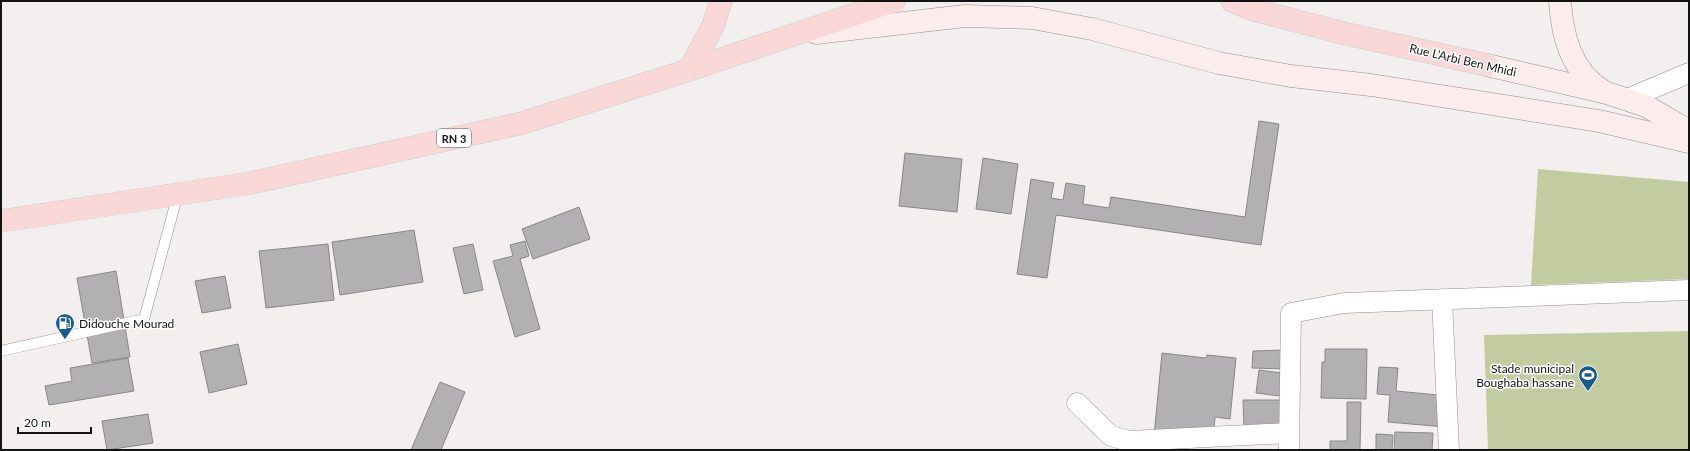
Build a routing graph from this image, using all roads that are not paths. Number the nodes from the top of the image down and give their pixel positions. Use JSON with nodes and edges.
{"nodes":[{"id":1,"x":721,"y":1,"type":"edge"},
{"id":2,"x":894,"y":1,"type":"edge"},
{"id":3,"x":1232,"y":1,"type":"edge"},
{"id":4,"x":1560,"y":1,"type":"edge"},
{"id":5,"x":791,"y":36,"type":"junction"},
{"id":6,"x":689,"y":70,"type":"junction"},
{"id":7,"x":1689,"y":73,"type":"edge"},
{"id":8,"x":1616,"y":97,"type":"junction"},
{"id":9,"x":1689,"y":131,"type":"edge"},
{"id":10,"x":1689,"y":142,"type":"edge"},
{"id":11,"x":178,"y":194,"type":"junction"},
{"id":12,"x":1,"y":221,"type":"edge"},
{"id":13,"x":1689,"y":290,"type":"edge"},
{"id":14,"x":1442,"y":299,"type":"junction"},
{"id":15,"x":1,"y":351,"type":"edge"},
{"id":16,"x":1077,"y":403,"type":"dead end"},
{"id":17,"x":1289,"y":442,"type":"edge"},
{"id":18,"x":1449,"y":450,"type":"edge"}],
"edges":[{"from":1,"to":6,"type":"main road"},
{"from":2,"to":5,"type":"main road","number":"RN 3"},
{"from":3,"to":8,"type":"main road","name":"Rue L'Arbi Ben Mhidi"},
{"from":4,"to":8,"type":"main road"},
{"from":5,"to":6,"type":"main road","number":"RN 3"},
{"from":5,"to":10,"type":"main road"},
{"from":6,"to":11,"type":"main road","number":"RN 3"},
{"from":7,"to":8,"type":"street"},
{"from":8,"to":9,"type":"main road","name":"Rue L'Arbi Ben Mhidi"},
{"from":11,"to":12,"type":"main road","number":"RN 3"},
{"from":11,"to":15,"type":"lane"},
{"from":13,"to":14,"type":"street"},
{"from":14,"to":17,"type":"street"},
{"from":14,"to":18,"type":"street"},
{"from":16,"to":17,"type":"street"}]}
